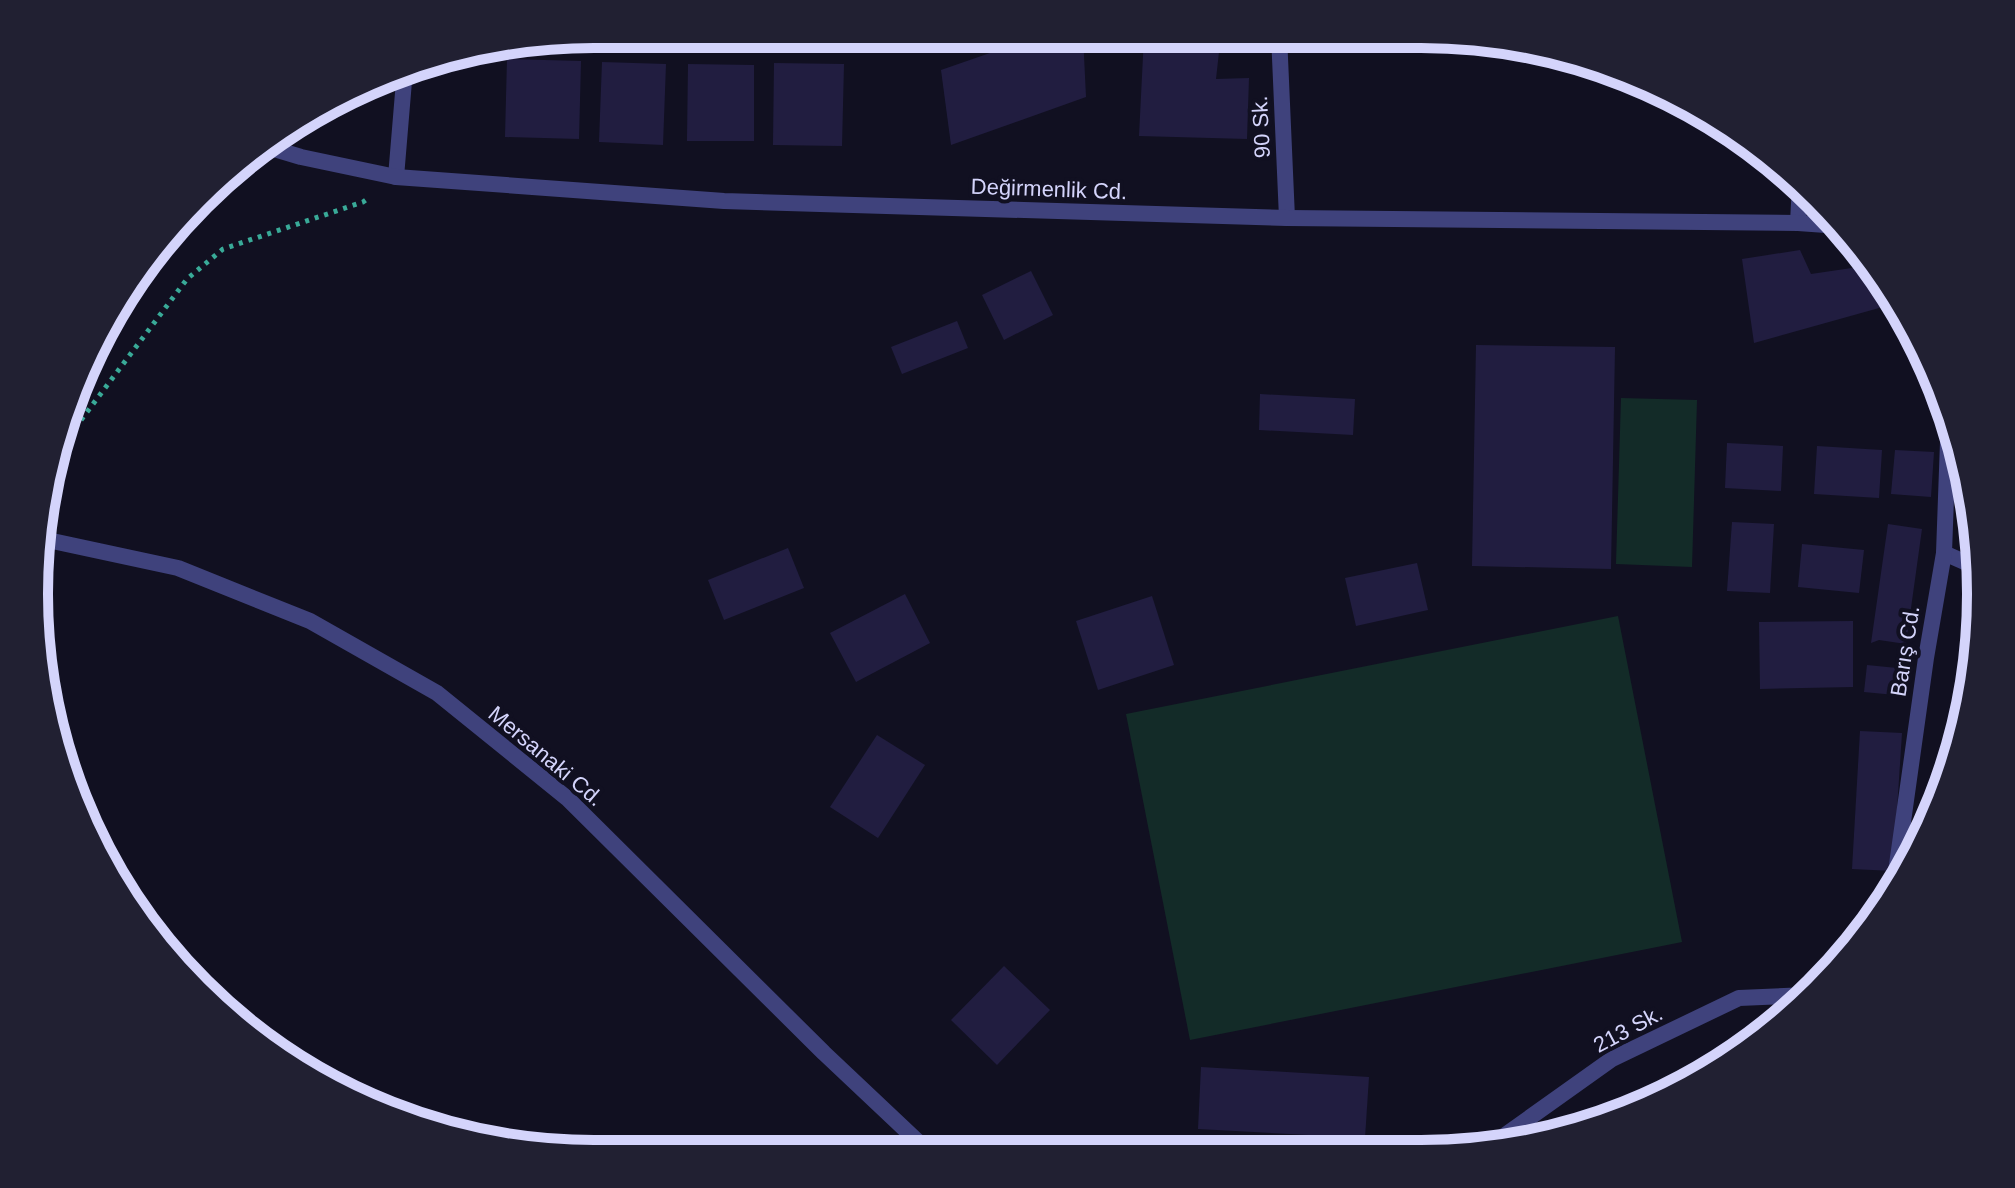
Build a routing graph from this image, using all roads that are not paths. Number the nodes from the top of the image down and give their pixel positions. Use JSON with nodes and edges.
{"nodes":[{"id":1,"x":1280,"y":48,"type":"edge"},
{"id":2,"x":404,"y":83,"type":"edge"},
{"id":3,"x":277,"y":150,"type":"edge"},
{"id":4,"x":396,"y":177,"type":"junction"},
{"id":5,"x":1799,"y":200,"type":"edge"},
{"id":6,"x":1287,"y":218,"type":"junction"},
{"id":7,"x":1798,"y":223,"type":"junction"},
{"id":8,"x":1823,"y":225,"type":"edge"},
{"id":9,"x":1948,"y":452,"type":"edge"},
{"id":10,"x":51,"y":541,"type":"edge"},
{"id":11,"x":1944,"y":553,"type":"junction"},
{"id":12,"x":1966,"y":563,"type":"edge"},
{"id":13,"x":1898,"y":860,"type":"edge"},
{"id":14,"x":1791,"y":996,"type":"edge"},
{"id":15,"x":1508,"y":1133,"type":"edge"},
{"id":16,"x":916,"y":1140,"type":"edge"}],
"edges":[{"from":1,"to":6,"type":"street","name":"90 Sk."},
{"from":2,"to":4,"type":"street"},
{"from":3,"to":4,"type":"street","name":"Değirmenlik Cd."},
{"from":4,"to":6,"type":"street","name":"Değirmenlik Cd."},
{"from":5,"to":7,"type":"street"},
{"from":6,"to":7,"type":"street","name":"Değirmenlik Cd."},
{"from":7,"to":8,"type":"street","name":"Değirmenlik Cd."},
{"from":9,"to":11,"type":"street","name":"Barış Cd."},
{"from":10,"to":16,"type":"street","name":"Mersanaki Cd."},
{"from":11,"to":12,"type":"street"},
{"from":11,"to":13,"type":"street","name":"Barış Cd."},
{"from":14,"to":15,"type":"street","name":"213 Sk."}]}
